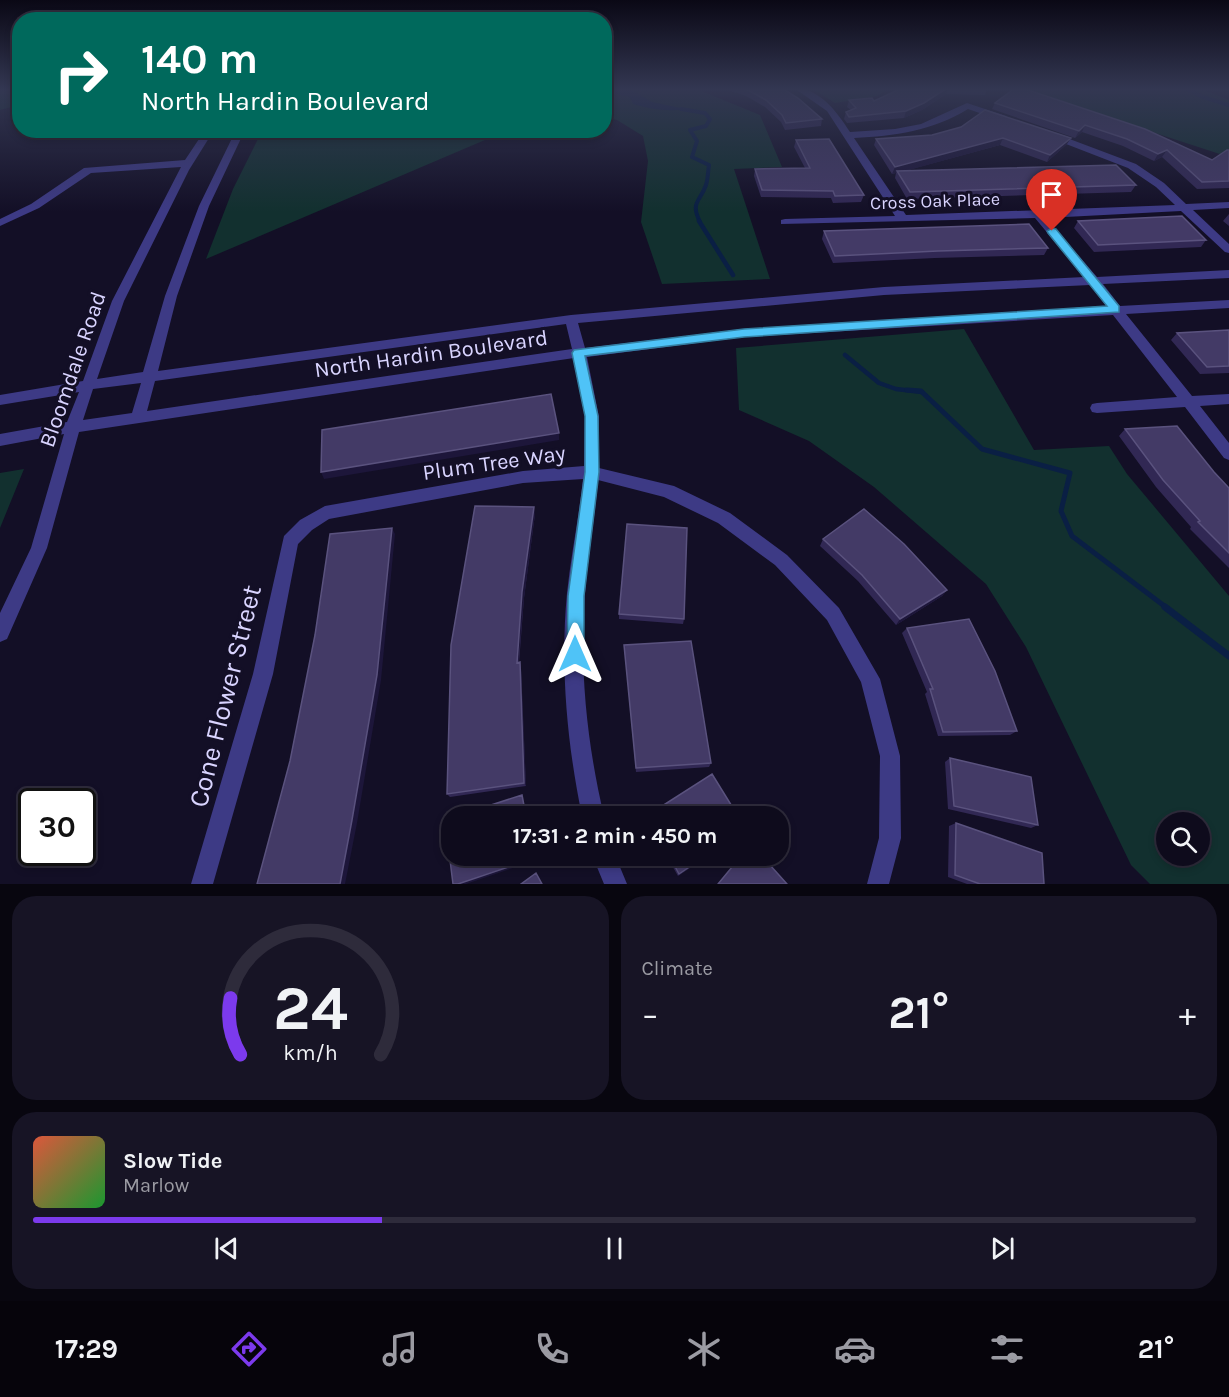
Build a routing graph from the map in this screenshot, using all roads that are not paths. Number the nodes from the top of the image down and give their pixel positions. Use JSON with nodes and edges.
{"nodes":[{"id":1,"x":843,"y":129,"type":"edge"},
{"id":2,"x":916,"y":129,"type":"edge"},
{"id":3,"x":1043,"y":132,"type":"edge"},
{"id":4,"x":847,"y":135,"type":"junction"},
{"id":5,"x":205,"y":138,"type":"edge"},
{"id":6,"x":237,"y":138,"type":"edge"},
{"id":7,"x":189,"y":163,"type":"junction"},
{"id":8,"x":1229,"y":205,"type":"edge"},
{"id":9,"x":1185,"y":207,"type":"junction"},
{"id":10,"x":1038,"y":215,"type":"junction"},
{"id":11,"x":902,"y":218,"type":"junction"},
{"id":12,"x":0,"y":222,"type":"edge"},
{"id":13,"x":785,"y":222,"type":"dead end"},
{"id":14,"x":1229,"y":250,"type":"edge"},
{"id":15,"x":1229,"y":274,"type":"edge"},
{"id":16,"x":1094,"y":281,"type":"junction"},
{"id":17,"x":1229,"y":304,"type":"edge"},
{"id":18,"x":1115,"y":309,"type":"junction"},
{"id":19,"x":571,"y":319,"type":"junction"},
{"id":20,"x":578,"y":353,"type":"junction"},
{"id":21,"x":149,"y":377,"type":"junction"},
{"id":22,"x":88,"y":385,"type":"junction"},
{"id":23,"x":1229,"y":399,"type":"edge"},
{"id":24,"x":0,"y":400,"type":"edge"},
{"id":25,"x":1185,"y":401,"type":"junction"},
{"id":26,"x":1097,"y":408,"type":"dead end"},
{"id":27,"x":138,"y":418,"type":"junction"},
{"id":28,"x":73,"y":427,"type":"junction"},
{"id":29,"x":0,"y":440,"type":"edge"},
{"id":30,"x":1229,"y":454,"type":"edge"},
{"id":31,"x":592,"y":472,"type":"junction"},
{"id":32,"x":306,"y":525,"type":"joint"},
{"id":33,"x":0,"y":633,"type":"edge"},
{"id":34,"x":591,"y":806,"type":"edge"},
{"id":35,"x":608,"y":866,"type":"edge"},
{"id":36,"x":202,"y":884,"type":"edge"},
{"id":37,"x":616,"y":884,"type":"edge"},
{"id":38,"x":878,"y":884,"type":"edge"}],
"edges":[{"from":1,"to":4,"type":"street"},
{"from":2,"to":4,"type":"street"},
{"from":3,"to":9,"type":"street"},
{"from":4,"to":11,"type":"street"},
{"from":5,"to":7,"type":"street","name":"Bloomdale Road"},
{"from":6,"to":21,"type":"street"},
{"from":7,"to":12,"type":"street"},
{"from":7,"to":22,"type":"street","name":"Bloomdale Road"},
{"from":8,"to":9,"type":"street","name":"Cross Oak Place"},
{"from":9,"to":10,"type":"street","name":"Cross Oak Place"},
{"from":9,"to":14,"type":"street"},
{"from":10,"to":11,"type":"street","name":"Cross Oak Place"},
{"from":10,"to":16,"type":"street"},
{"from":11,"to":13,"type":"street","name":"Cross Oak Place"},
{"from":15,"to":16,"type":"street","name":"North Hardin Boulevard"},
{"from":16,"to":18,"type":"street"},
{"from":16,"to":19,"type":"street","name":"North Hardin Boulevard"},
{"from":17,"to":18,"type":"street","name":"North Hardin Boulevard"},
{"from":18,"to":20,"type":"street","name":"North Hardin Boulevard"},
{"from":18,"to":25,"type":"street"},
{"from":19,"to":20,"type":"street"},
{"from":19,"to":21,"type":"street","name":"North Hardin Boulevard"},
{"from":20,"to":27,"type":"street","name":"North Hardin Boulevard"},
{"from":20,"to":31,"type":"street"},
{"from":21,"to":22,"type":"street","name":"North Hardin Boulevard"},
{"from":21,"to":27,"type":"street"},
{"from":22,"to":24,"type":"street","name":"North Hardin Boulevard"},
{"from":22,"to":28,"type":"street","name":"Bloomdale Road"},
{"from":23,"to":25,"type":"street"},
{"from":25,"to":26,"type":"street"},
{"from":25,"to":30,"type":"street"},
{"from":27,"to":28,"type":"street","name":"North Hardin Boulevard"},
{"from":28,"to":29,"type":"street","name":"North Hardin Boulevard"},
{"from":28,"to":33,"type":"street","name":"Bloomdale Road"},
{"from":31,"to":32,"type":"street","name":"Plum Tree Way"},
{"from":31,"to":34,"type":"street"},
{"from":31,"to":38,"type":"street","name":"Plum Tree Way"},
{"from":32,"to":36,"type":"street","name":"Cone Flower Street"},
{"from":35,"to":37,"type":"street"}]}
